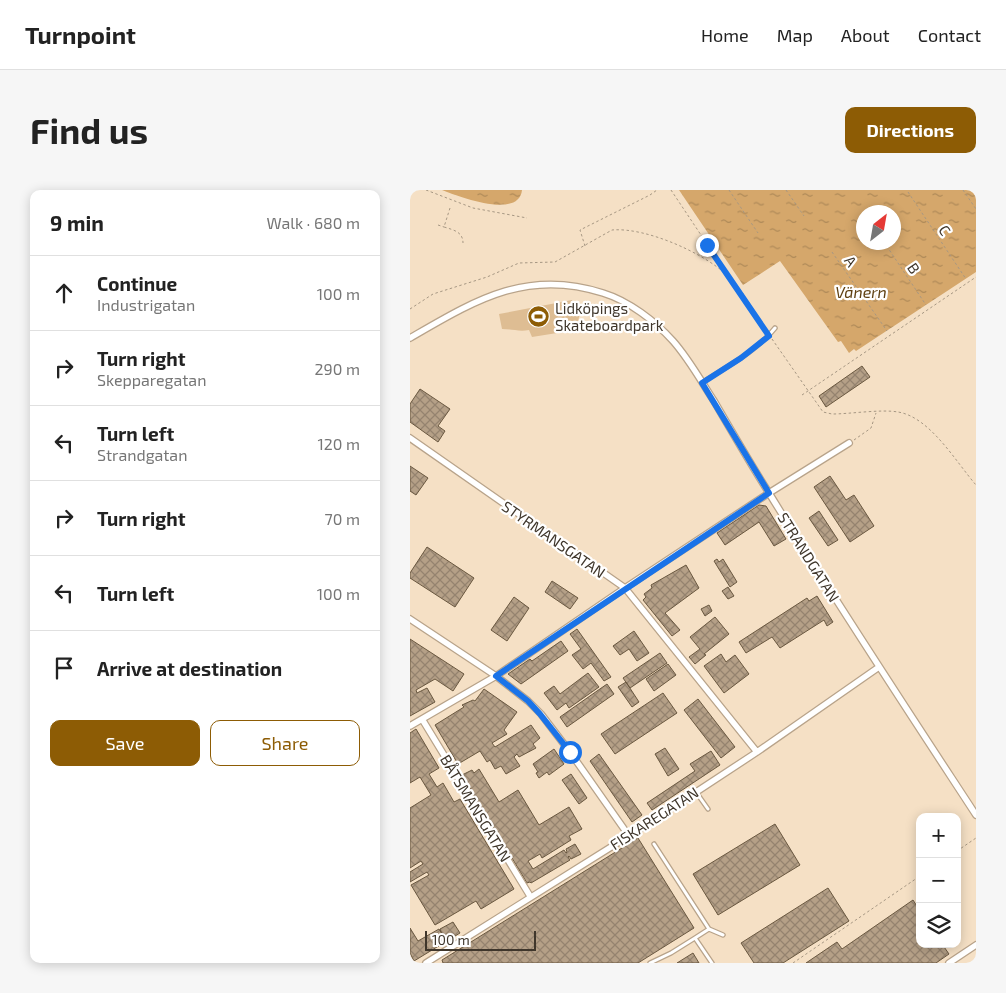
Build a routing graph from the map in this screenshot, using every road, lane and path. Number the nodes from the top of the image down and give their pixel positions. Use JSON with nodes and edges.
{"nodes":[{"id":1,"x":426,"y":190,"type":"edge"},
{"id":2,"x":657,"y":190,"type":"edge"},
{"id":3,"x":671,"y":190,"type":"edge"},
{"id":4,"x":729,"y":190,"type":"edge"},
{"id":5,"x":786,"y":190,"type":"edge"},
{"id":6,"x":963,"y":190,"type":"edge"},
{"id":7,"x":908,"y":192,"type":"dead end"},
{"id":8,"x":450,"y":208,"type":"dead end"},
{"id":9,"x":976,"y":209,"type":"edge"},
{"id":10,"x":804,"y":216,"type":"dead end"},
{"id":11,"x":527,"y":218,"type":"dead end"},
{"id":12,"x":438,"y":225,"type":"dead end"},
{"id":13,"x":444,"y":227,"type":"junction"},
{"id":14,"x":758,"y":233,"type":"dead end"},
{"id":15,"x":463,"y":244,"type":"dead end"},
{"id":16,"x":585,"y":246,"type":"junction"},
{"id":17,"x":889,"y":250,"type":"edge"},
{"id":18,"x":832,"y":252,"type":"dead end"},
{"id":19,"x":728,"y":276,"type":"junction"},
{"id":20,"x":976,"y":277,"type":"edge"},
{"id":21,"x":966,"y":279,"type":"dead end"},
{"id":22,"x":926,"y":305,"type":"dead end"},
{"id":23,"x":410,"y":309,"type":"edge"},
{"id":24,"x":775,"y":328,"type":"dead end"},
{"id":25,"x":887,"y":331,"type":"dead end"},
{"id":26,"x":769,"y":336,"type":"junction"},
{"id":27,"x":410,"y":338,"type":"edge"},
{"id":28,"x":702,"y":383,"type":"junction"},
{"id":29,"x":808,"y":391,"type":"junction"},
{"id":30,"x":802,"y":395,"type":"dead end"},
{"id":31,"x":876,"y":412,"type":"junction"},
{"id":32,"x":410,"y":438,"type":"edge"},
{"id":33,"x":849,"y":443,"type":"joint"},
{"id":34,"x":976,"y":485,"type":"edge"},
{"id":35,"x":769,"y":493,"type":"junction"},
{"id":36,"x":625,"y":588,"type":"junction"},
{"id":37,"x":410,"y":619,"type":"edge"},
{"id":38,"x":879,"y":667,"type":"junction"},
{"id":39,"x":496,"y":676,"type":"junction"},
{"id":40,"x":422,"y":719,"type":"junction"},
{"id":41,"x":410,"y":726,"type":"edge"},
{"id":42,"x":756,"y":752,"type":"junction"},
{"id":43,"x":696,"y":792,"type":"junction"},
{"id":44,"x":708,"y":809,"type":"dead end"},
{"id":45,"x":976,"y":815,"type":"edge"},
{"id":46,"x":628,"y":836,"type":"junction"},
{"id":47,"x":976,"y":838,"type":"edge"},
{"id":48,"x":654,"y":844,"type":"dead end"},
{"id":49,"x":961,"y":848,"type":"edge"},
{"id":50,"x":916,"y":879,"type":"edge"},
{"id":51,"x":530,"y":896,"type":"junction"},
{"id":52,"x":709,"y":929,"type":"junction"},
{"id":53,"x":723,"y":935,"type":"dead end"},
{"id":54,"x":695,"y":938,"type":"junction"},
{"id":55,"x":976,"y":945,"type":"edge"},
{"id":56,"x":426,"y":963,"type":"edge"},
{"id":57,"x":650,"y":963,"type":"edge"},
{"id":58,"x":712,"y":963,"type":"edge"},
{"id":59,"x":793,"y":963,"type":"edge"},
{"id":60,"x":949,"y":963,"type":"edge"}],
"edges":[{"from":1,"to":11,"type":"path"},
{"from":2,"to":16,"type":"path"},
{"from":3,"to":19,"type":"path"},
{"from":4,"to":14,"type":"path"},
{"from":5,"to":10,"type":"path"},
{"from":6,"to":9,"type":"path"},
{"from":7,"to":21,"type":"path","name":"C"},
{"from":8,"to":13,"type":"path"},
{"from":12,"to":13,"type":"path"},
{"from":13,"to":15,"type":"path"},
{"from":16,"to":19,"type":"path"},
{"from":16,"to":23,"type":"path"},
{"from":17,"to":22,"type":"path","name":"B"},
{"from":18,"to":25,"type":"path","name":"A"},
{"from":19,"to":26,"type":"path"},
{"from":20,"to":29,"type":"path"},
{"from":24,"to":26,"type":"lane"},
{"from":26,"to":28,"type":"lane"},
{"from":26,"to":29,"type":"path"},
{"from":27,"to":28,"type":"street","name":"STRANDGATAN"},
{"from":28,"to":35,"type":"street","name":"STRANDGATAN"},
{"from":29,"to":30,"type":"path"},
{"from":29,"to":31,"type":"path"},
{"from":31,"to":33,"type":"path"},
{"from":31,"to":34,"type":"path"},
{"from":32,"to":36,"type":"street","name":"STYRMANSGATAN"},
{"from":33,"to":35,"type":"street"},
{"from":35,"to":36,"type":"street"},
{"from":35,"to":38,"type":"street","name":"STRANDGATAN"},
{"from":36,"to":39,"type":"street"},
{"from":36,"to":42,"type":"street","name":"STYRMANSGATAN"},
{"from":37,"to":39,"type":"street"},
{"from":38,"to":42,"type":"street","name":"FISKAREGATAN"},
{"from":38,"to":45,"type":"street","name":"STRANDGATAN"},
{"from":39,"to":40,"type":"street"},
{"from":39,"to":46,"type":"street"},
{"from":40,"to":41,"type":"street"},
{"from":40,"to":51,"type":"street","name":"BÅTSMANSGATAN"},
{"from":42,"to":43,"type":"street","name":"FISKAREGATAN"},
{"from":43,"to":44,"type":"lane"},
{"from":43,"to":46,"type":"street","name":"FISKAREGATAN"},
{"from":46,"to":51,"type":"street","name":"FISKAREGATAN"},
{"from":47,"to":49,"type":"path"},
{"from":48,"to":52,"type":"lane"},
{"from":50,"to":59,"type":"path"},
{"from":51,"to":56,"type":"street","name":"FISKAREGATAN"},
{"from":52,"to":53,"type":"lane"},
{"from":52,"to":54,"type":"lane"},
{"from":54,"to":57,"type":"lane"},
{"from":54,"to":58,"type":"lane"},
{"from":55,"to":60,"type":"street"}]}
